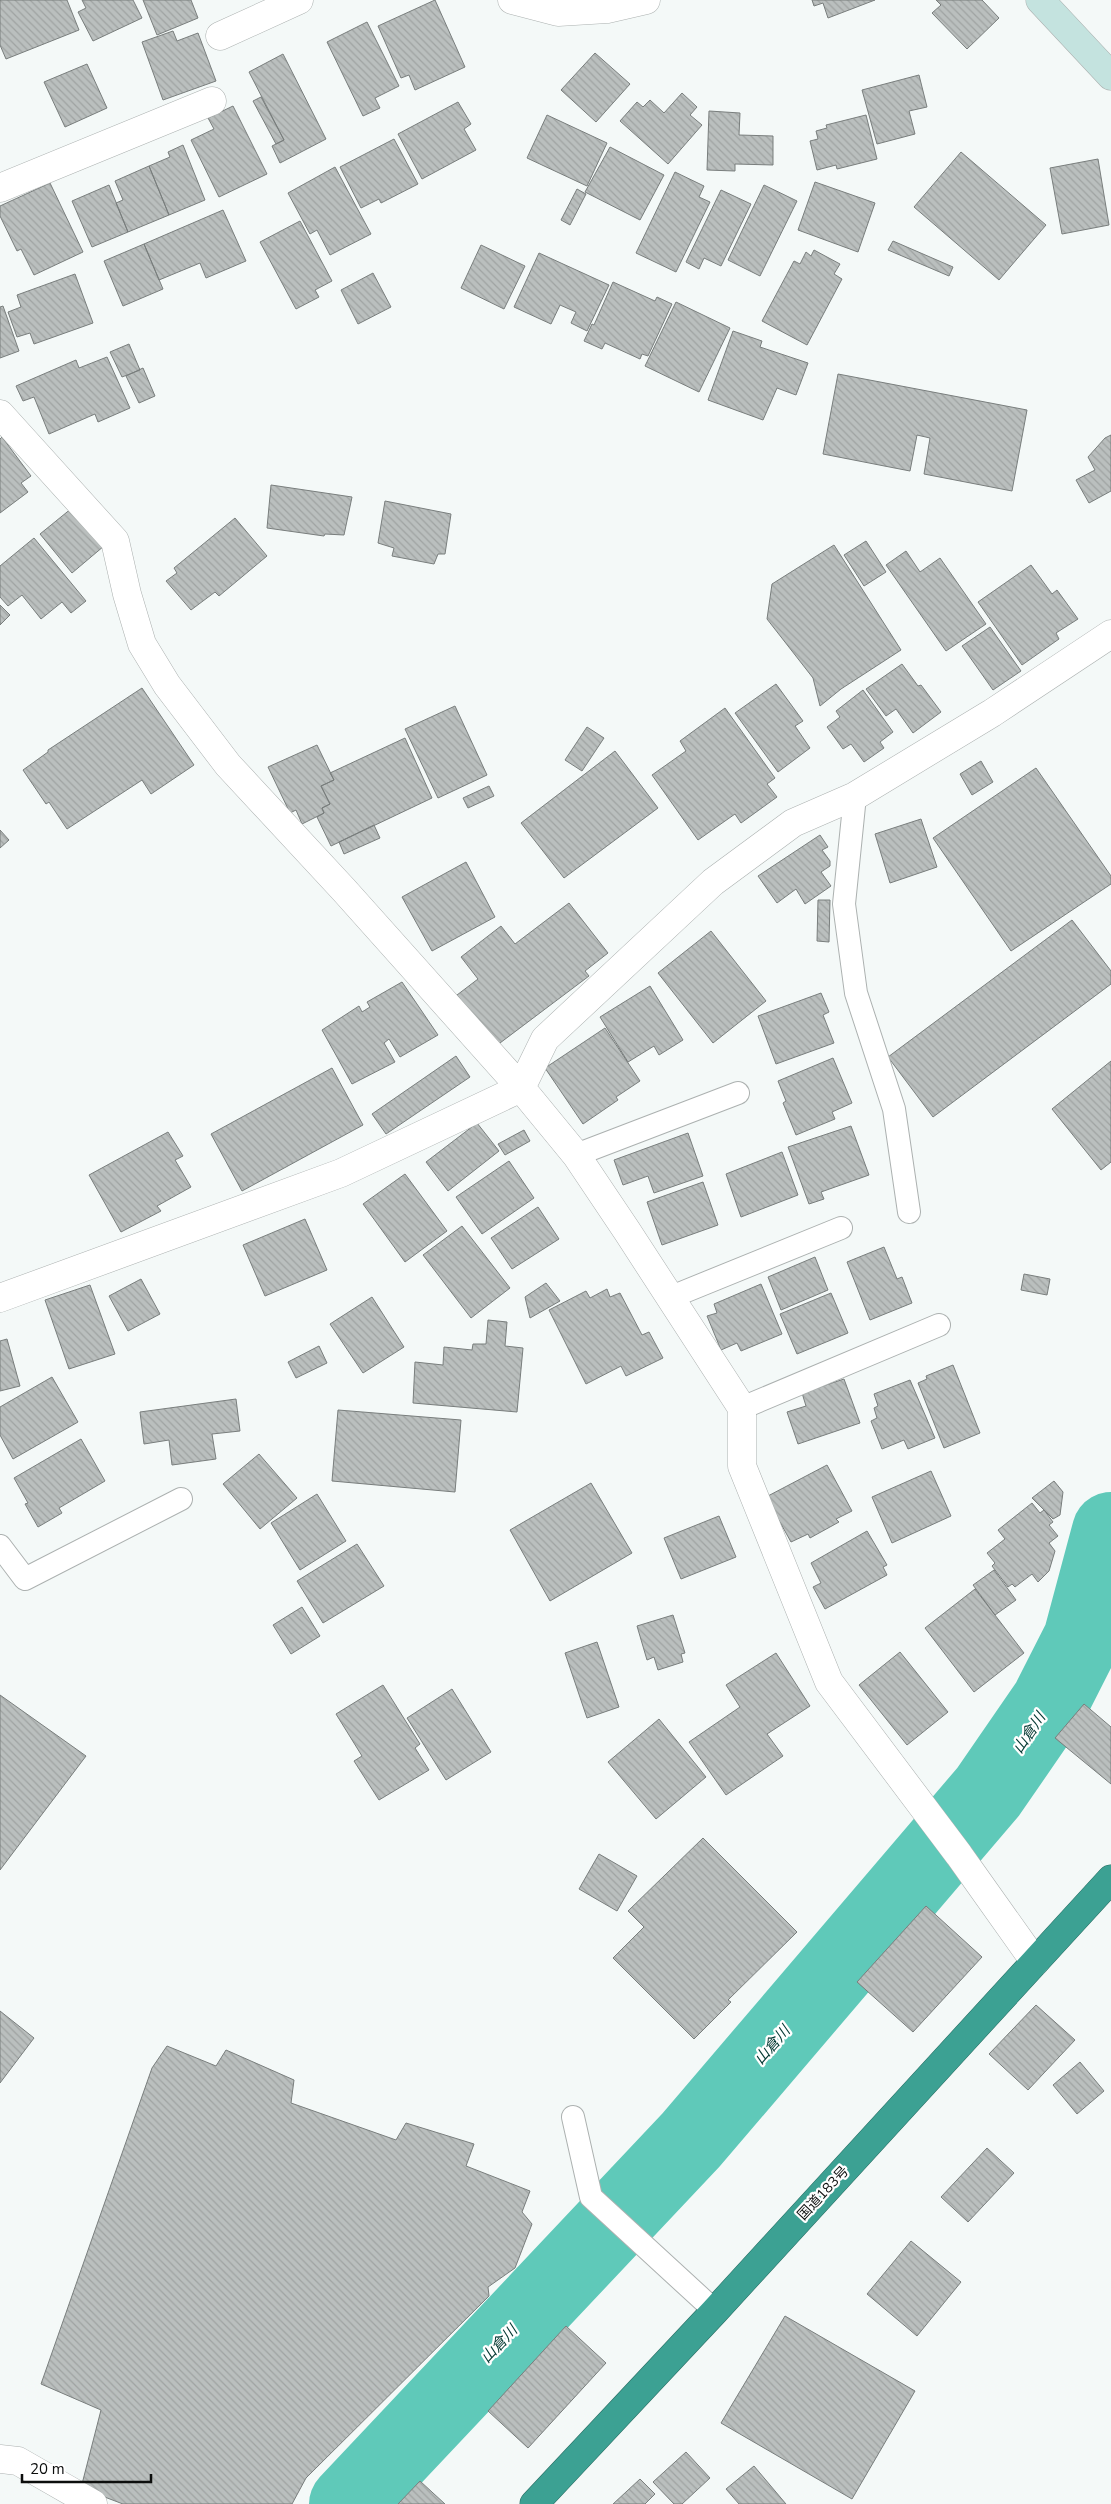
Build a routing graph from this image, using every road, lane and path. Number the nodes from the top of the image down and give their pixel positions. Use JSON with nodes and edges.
{"nodes":[{"id":1,"x":299,"y":0,"type":"edge"},
{"id":2,"x":512,"y":0,"type":"edge"},
{"id":3,"x":646,"y":0,"type":"edge"},
{"id":4,"x":1040,"y":0,"type":"edge"},
{"id":5,"x":220,"y":36,"type":"dead end"},
{"id":6,"x":1111,"y":76,"type":"edge"},
{"id":7,"x":212,"y":101,"type":"dead end"},
{"id":8,"x":0,"y":188,"type":"edge"},
{"id":9,"x":0,"y":414,"type":"edge"},
{"id":10,"x":1111,"y":634,"type":"edge"},
{"id":11,"x":855,"y":796,"type":"junction"},
{"id":12,"x":520,"y":1088,"type":"junction"},
{"id":13,"x":738,"y":1093,"type":"dead end"},
{"id":14,"x":576,"y":1155,"type":"junction"},
{"id":15,"x":908,"y":1212,"type":"dead end"},
{"id":16,"x":841,"y":1228,"type":"dead end"},
{"id":17,"x":0,"y":1298,"type":"edge"},
{"id":18,"x":669,"y":1298,"type":"junction"},
{"id":19,"x":939,"y":1326,"type":"dead end"},
{"id":20,"x":742,"y":1408,"type":"junction"},
{"id":21,"x":180,"y":1499,"type":"dead end"},
{"id":22,"x":0,"y":1546,"type":"edge"},
{"id":23,"x":1111,"y":1879,"type":"edge"},
{"id":24,"x":1035,"y":1962,"type":"junction"},
{"id":25,"x":573,"y":2117,"type":"dead end"},
{"id":26,"x":714,"y":2311,"type":"junction"},
{"id":27,"x":0,"y":2459,"type":"edge"},
{"id":28,"x":93,"y":2504,"type":"edge"},
{"id":29,"x":534,"y":2504,"type":"edge"}],
"edges":[{"from":1,"to":5,"type":"street"},
{"from":2,"to":3,"type":"street"},
{"from":4,"to":6,"type":"street"},
{"from":7,"to":8,"type":"street"},
{"from":9,"to":12,"type":"street"},
{"from":10,"to":11,"type":"street"},
{"from":11,"to":12,"type":"street"},
{"from":11,"to":15,"type":"lane"},
{"from":12,"to":14,"type":"street"},
{"from":12,"to":17,"type":"street"},
{"from":13,"to":14,"type":"lane"},
{"from":14,"to":18,"type":"street"},
{"from":16,"to":18,"type":"lane"},
{"from":18,"to":20,"type":"street"},
{"from":19,"to":20,"type":"lane"},
{"from":20,"to":24,"type":"street"},
{"from":21,"to":22,"type":"lane"},
{"from":23,"to":24,"type":"highway","name":"国道183号"},
{"from":24,"to":26,"type":"highway","name":"国道183号"},
{"from":25,"to":26,"type":"lane"},
{"from":26,"to":29,"type":"highway","name":"国道183号"},
{"from":27,"to":28,"type":"street"}]}
